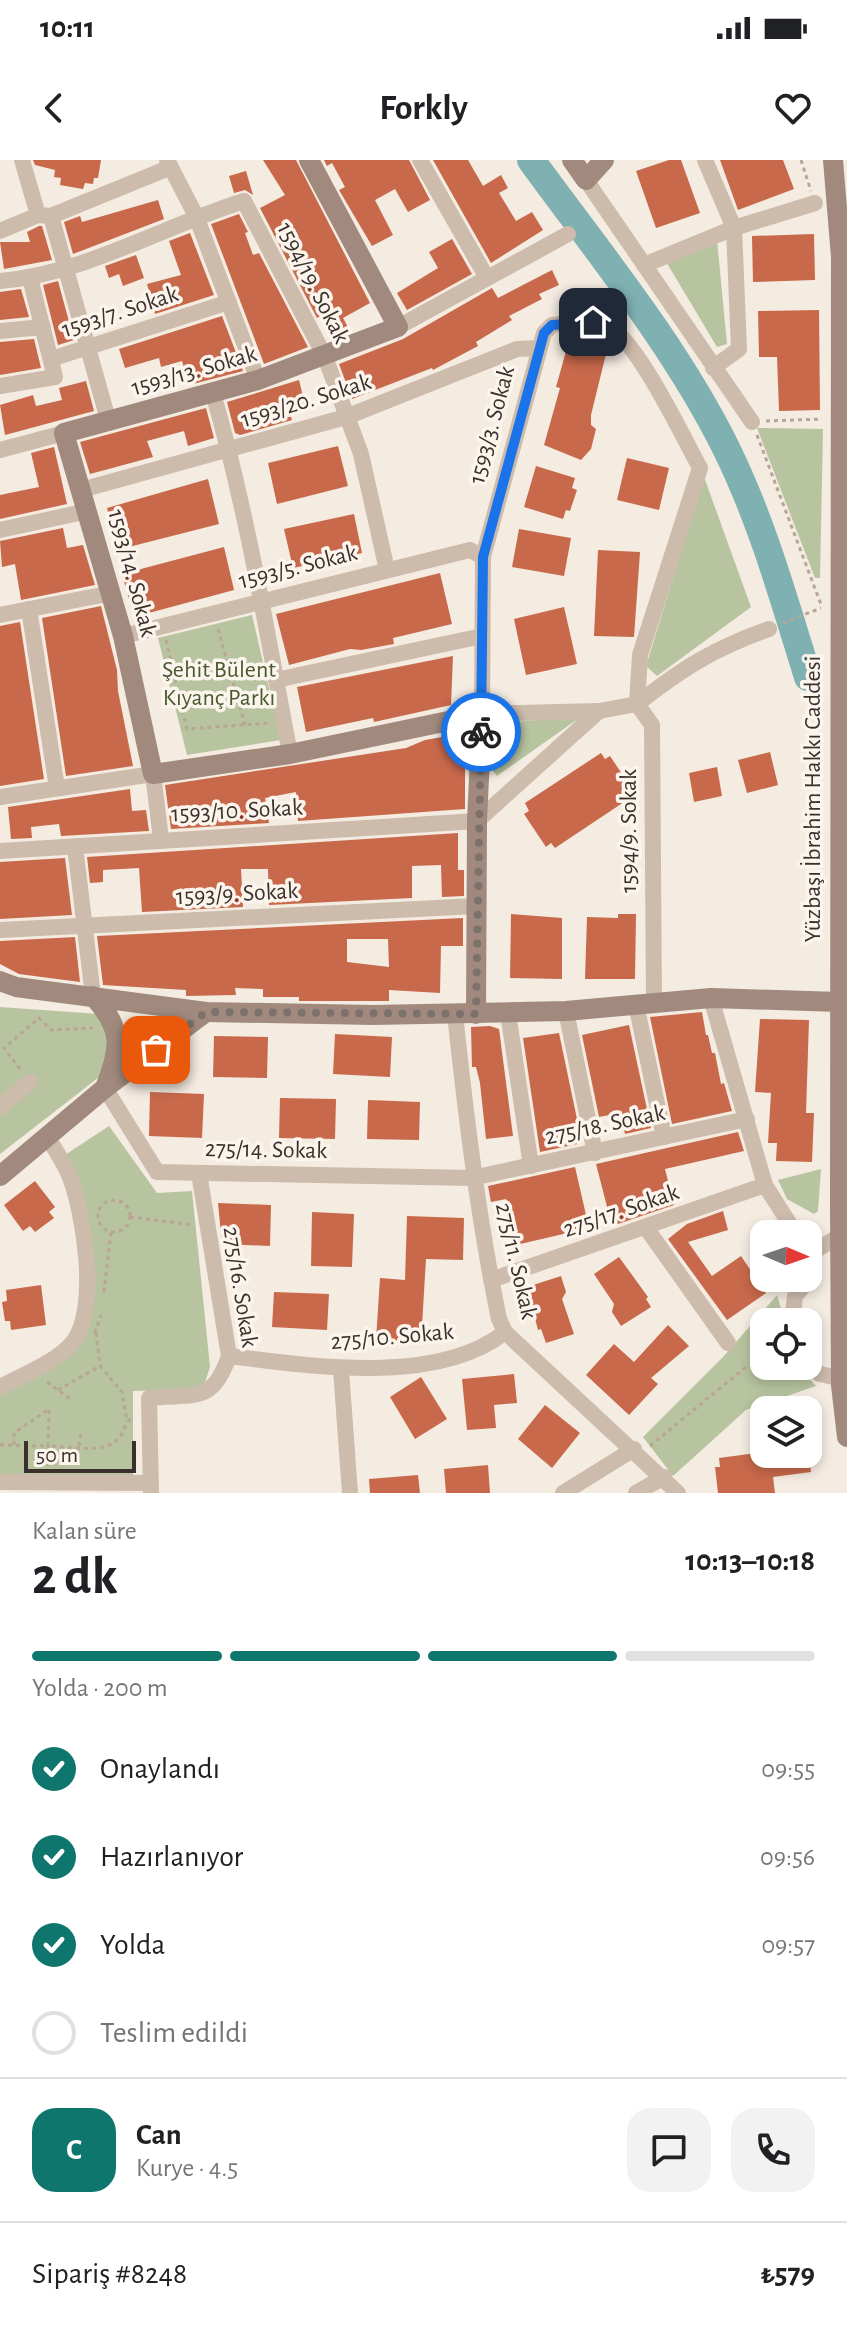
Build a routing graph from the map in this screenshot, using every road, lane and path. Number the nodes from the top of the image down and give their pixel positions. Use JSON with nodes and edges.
{"nodes":[{"id":1,"x":22,"y":160,"type":"edge"},
{"id":2,"x":309,"y":160,"type":"edge"},
{"id":3,"x":420,"y":160,"type":"edge"},
{"id":4,"x":572,"y":160,"type":"edge"},
{"id":5,"x":604,"y":160,"type":"edge"},
{"id":6,"x":705,"y":160,"type":"edge"},
{"id":7,"x":833,"y":160,"type":"edge"},
{"id":8,"x":169,"y":164,"type":"edge"},
{"id":9,"x":586,"y":180,"type":"junction"},
{"id":10,"x":815,"y":203,"type":"dead end"},
{"id":11,"x":44,"y":216,"type":"junction"},
{"id":12,"x":196,"y":216,"type":"junction"},
{"id":13,"x":734,"y":228,"type":"junction"},
{"id":14,"x":0,"y":231,"type":"edge"},
{"id":15,"x":568,"y":234,"type":"dead end"},
{"id":16,"x":644,"y":265,"type":"junction"},
{"id":17,"x":68,"y":270,"type":"junction"},
{"id":18,"x":30,"y":278,"type":"junction"},
{"id":19,"x":487,"y":278,"type":"junction"},
{"id":20,"x":0,"y":281,"type":"edge"},
{"id":21,"x":229,"y":302,"type":"junction"},
{"id":22,"x":43,"y":327,"type":"junction"},
{"id":23,"x":398,"y":327,"type":"junction"},
{"id":24,"x":0,"y":331,"type":"edge"},
{"id":25,"x":89,"y":347,"type":"junction"},
{"id":26,"x":540,"y":348,"type":"junction"},
{"id":27,"x":325,"y":357,"type":"junction"},
{"id":28,"x":51,"y":359,"type":"junction"},
{"id":29,"x":713,"y":368,"type":"junction"},
{"id":30,"x":258,"y":380,"type":"junction"},
{"id":31,"x":0,"y":386,"type":"edge"},
{"id":32,"x":213,"y":393,"type":"junction"},
{"id":33,"x":346,"y":417,"type":"junction"},
{"id":34,"x":840,"y":419,"type":"junction"},
{"id":35,"x":761,"y":422,"type":"junction"},
{"id":36,"x":109,"y":423,"type":"junction"},
{"id":37,"x":64,"y":433,"type":"junction"},
{"id":38,"x":0,"y":450,"type":"edge"},
{"id":39,"x":229,"y":450,"type":"junction"},
{"id":40,"x":81,"y":490,"type":"junction"},
{"id":41,"x":88,"y":511,"type":"junction"},
{"id":42,"x":0,"y":530,"type":"edge"},
{"id":43,"x":483,"y":557,"type":"junction"},
{"id":44,"x":387,"y":570,"type":"junction"},
{"id":45,"x":112,"y":593,"type":"junction"},
{"id":46,"x":261,"y":601,"type":"junction"},
{"id":47,"x":29,"y":609,"type":"junction"},
{"id":48,"x":0,"y":615,"type":"edge"},
{"id":49,"x":217,"y":624,"type":"dead end"},
{"id":50,"x":769,"y":629,"type":"joint"},
{"id":51,"x":123,"y":636,"type":"junction"},
{"id":52,"x":166,"y":636,"type":"dead end"},
{"id":53,"x":482,"y":636,"type":"junction"},
{"id":54,"x":276,"y":680,"type":"junction"},
{"id":55,"x":637,"y":704,"type":"junction"},
{"id":56,"x":599,"y":711,"type":"junction"},
{"id":57,"x":482,"y":714,"type":"junction"},
{"id":58,"x":283,"y":722,"type":"junction"},
{"id":59,"x":245,"y":725,"type":"junction"},
{"id":60,"x":290,"y":754,"type":"junction"},
{"id":61,"x":153,"y":774,"type":"junction"},
{"id":62,"x":57,"y":788,"type":"junction"},
{"id":63,"x":0,"y":797,"type":"edge"},
{"id":64,"x":477,"y":821,"type":"junction"},
{"id":65,"x":161,"y":839,"type":"junction"},
{"id":66,"x":75,"y":846,"type":"junction"},
{"id":67,"x":0,"y":851,"type":"edge"},
{"id":68,"x":476,"y":906,"type":"junction"},
{"id":69,"x":86,"y":925,"type":"junction"},
{"id":70,"x":0,"y":930,"type":"edge"},
{"id":71,"x":5,"y":985,"type":"edge"},
{"id":72,"x":93,"y":996,"type":"junction"},
{"id":73,"x":711,"y":998,"type":"junction"},
{"id":74,"x":839,"y":1002,"type":"junction"},
{"id":75,"x":645,"y":1003,"type":"junction"},
{"id":76,"x":566,"y":1011,"type":"junction"},
{"id":77,"x":206,"y":1012,"type":"junction"},
{"id":78,"x":508,"y":1013,"type":"junction"},
{"id":79,"x":455,"y":1014,"type":"junction"},
{"id":80,"x":476,"y":1014,"type":"junction"},
{"id":81,"x":116,"y":1026,"type":"junction"},
{"id":82,"x":30,"y":1082,"type":"joint"},
{"id":83,"x":105,"y":1088,"type":"junction"},
{"id":84,"x":0,"y":1107,"type":"edge"},
{"id":85,"x":747,"y":1119,"type":"junction"},
{"id":86,"x":664,"y":1137,"type":"junction"},
{"id":87,"x":48,"y":1138,"type":"junction"},
{"id":88,"x":595,"y":1153,"type":"junction"},
{"id":89,"x":531,"y":1166,"type":"junction"},
{"id":90,"x":199,"y":1173,"type":"junction"},
{"id":91,"x":0,"y":1176,"type":"edge"},
{"id":92,"x":472,"y":1178,"type":"junction"},
{"id":93,"x":765,"y":1185,"type":"junction"},
{"id":94,"x":130,"y":1217,"type":"junction"},
{"id":95,"x":787,"y":1220,"type":"edge"},
{"id":96,"x":206,"y":1227,"type":"junction"},
{"id":97,"x":647,"y":1229,"type":"junction"},
{"id":98,"x":841,"y":1235,"type":"junction"},
{"id":99,"x":822,"y":1247,"type":"edge"},
{"id":100,"x":491,"y":1280,"type":"junction"},
{"id":101,"x":505,"y":1332,"type":"junction"},
{"id":102,"x":96,"y":1333,"type":"dead end"},
{"id":103,"x":728,"y":1343,"type":"dead end"},
{"id":104,"x":229,"y":1356,"type":"junction"},
{"id":105,"x":100,"y":1366,"type":"junction"},
{"id":106,"x":747,"y":1366,"type":"dead end"},
{"id":107,"x":31,"y":1370,"type":"junction"},
{"id":108,"x":341,"y":1370,"type":"junction"},
{"id":109,"x":822,"y":1374,"type":"edge"},
{"id":110,"x":841,"y":1385,"type":"junction"},
{"id":111,"x":0,"y":1387,"type":"edge"},
{"id":112,"x":58,"y":1390,"type":"junction"},
{"id":113,"x":73,"y":1401,"type":"dead end"},
{"id":114,"x":149,"y":1406,"type":"junction"},
{"id":115,"x":127,"y":1421,"type":"junction"},
{"id":116,"x":81,"y":1432,"type":"dead end"},
{"id":117,"x":847,"y":1437,"type":"edge"},
{"id":118,"x":0,"y":1445,"type":"edge"},
{"id":119,"x":14,"y":1445,"type":"junction"},
{"id":120,"x":48,"y":1446,"type":"junction"},
{"id":121,"x":79,"y":1446,"type":"junction"},
{"id":122,"x":634,"y":1449,"type":"junction"},
{"id":123,"x":664,"y":1477,"type":"junction"},
{"id":124,"x":0,"y":1482,"type":"edge"},
{"id":125,"x":47,"y":1482,"type":"junction"},
{"id":126,"x":150,"y":1488,"type":"edge"},
{"id":127,"x":350,"y":1493,"type":"edge"},
{"id":128,"x":563,"y":1493,"type":"edge"},
{"id":129,"x":636,"y":1493,"type":"edge"},
{"id":130,"x":678,"y":1493,"type":"edge"}],
"edges":[{"from":1,"to":11,"type":"street"},
{"from":2,"to":23,"type":"main road"},
{"from":3,"to":19,"type":"street"},
{"from":4,"to":9,"type":"main road"},
{"from":5,"to":9,"type":"main road"},
{"from":6,"to":13,"type":"street"},
{"from":7,"to":34,"type":"main road","name":"Yüzbaşı İbrahim Hakkı Caddesi"},
{"from":8,"to":11,"type":"street"},
{"from":8,"to":12,"type":"street"},
{"from":9,"to":16,"type":"street"},
{"from":10,"to":13,"type":"street"},
{"from":11,"to":14,"type":"street"},
{"from":11,"to":17,"type":"street"},
{"from":12,"to":17,"type":"street","name":"1594/19. Sokak"},
{"from":12,"to":21,"type":"street"},
{"from":12,"to":27,"type":"street","name":"1594/19. Sokak"},
{"from":13,"to":16,"type":"street"},
{"from":13,"to":29,"type":"street"},
{"from":15,"to":19,"type":"street"},
{"from":16,"to":29,"type":"street"},
{"from":17,"to":18,"type":"street","name":"1594/19. Sokak"},
{"from":17,"to":25,"type":"street"},
{"from":18,"to":20,"type":"street","name":"1594/19. Sokak"},
{"from":18,"to":22,"type":"street"},
{"from":19,"to":23,"type":"street"},
{"from":21,"to":25,"type":"street","name":"1593/7. Sokak"},
{"from":21,"to":30,"type":"street"},
{"from":22,"to":24,"type":"street"},
{"from":22,"to":28,"type":"street"},
{"from":23,"to":27,"type":"main road","name":"1593/13. Sokak"},
{"from":25,"to":28,"type":"street","name":"1593/7. Sokak"},
{"from":25,"to":36,"type":"street"},
{"from":26,"to":33,"type":"street","name":"1593/20. Sokak"},
{"from":26,"to":43,"type":"street","name":"1593/3. Sokak"},
{"from":26,"to":55,"type":"street","name":"1593/3. Sokak"},
{"from":27,"to":30,"type":"main road","name":"1593/13. Sokak"},
{"from":27,"to":33,"type":"street","name":"1594/19. Sokak"},
{"from":28,"to":31,"type":"street","name":"1593/7. Sokak"},
{"from":29,"to":35,"type":"street"},
{"from":30,"to":32,"type":"main road","name":"1593/13. Sokak"},
{"from":32,"to":36,"type":"main road","name":"1593/13. Sokak"},
{"from":32,"to":39,"type":"street"},
{"from":33,"to":39,"type":"street","name":"1593/20. Sokak"},
{"from":33,"to":44,"type":"street","name":"1594/19. Sokak"},
{"from":34,"to":35,"type":"path"},
{"from":34,"to":74,"type":"main road","name":"Yüzbaşı İbrahim Hakkı Caddesi"},
{"from":35,"to":50,"type":"path"},
{"from":36,"to":37,"type":"main road","name":"1593/13. Sokak"},
{"from":37,"to":38,"type":"street","name":"1593/13. Sokak"},
{"from":37,"to":40,"type":"main road","name":"1593/14. Sokak"},
{"from":39,"to":40,"type":"street","name":"1593/20. Sokak"},
{"from":39,"to":46,"type":"street"},
{"from":40,"to":41,"type":"main road","name":"1593/14. Sokak"},
{"from":41,"to":42,"type":"street"},
{"from":41,"to":45,"type":"main road","name":"1593/14. Sokak"},
{"from":43,"to":44,"type":"street","name":"1593/5. Sokak"},
{"from":43,"to":53,"type":"street","name":"1593/3. Sokak"},
{"from":44,"to":46,"type":"street","name":"1593/5. Sokak"},
{"from":45,"to":47,"type":"street"},
{"from":45,"to":51,"type":"main road","name":"1593/14. Sokak"},
{"from":46,"to":51,"type":"street","name":"1593/5. Sokak"},
{"from":46,"to":54,"type":"street"},
{"from":47,"to":48,"type":"street"},
{"from":47,"to":62,"type":"street"},
{"from":49,"to":59,"type":"path"},
{"from":50,"to":55,"type":"street"},
{"from":51,"to":61,"type":"main road","name":"1593/14. Sokak"},
{"from":52,"to":59,"type":"path"},
{"from":53,"to":54,"type":"street"},
{"from":53,"to":57,"type":"street","name":"1593/3. Sokak"},
{"from":54,"to":58,"type":"street"},
{"from":55,"to":56,"type":"street"},
{"from":55,"to":75,"type":"street","name":"1594/9. Sokak"},
{"from":56,"to":57,"type":"street"},
{"from":56,"to":64,"type":"street"},
{"from":57,"to":60,"type":"main road"},
{"from":57,"to":64,"type":"main road","name":"1593/3. Sokak"},
{"from":58,"to":59,"type":"path"},
{"from":58,"to":60,"type":"street"},
{"from":60,"to":61,"type":"main road"},
{"from":61,"to":62,"type":"street"},
{"from":61,"to":65,"type":"street"},
{"from":62,"to":63,"type":"street"},
{"from":64,"to":65,"type":"street","name":"1593/10. Sokak"},
{"from":64,"to":68,"type":"main road","name":"1593/3. Sokak"},
{"from":65,"to":66,"type":"street","name":"1593/10. Sokak"},
{"from":66,"to":67,"type":"street","name":"1593/10. Sokak"},
{"from":66,"to":69,"type":"street"},
{"from":68,"to":69,"type":"street","name":"1593/9. Sokak"},
{"from":68,"to":80,"type":"main road","name":"1593/3. Sokak"},
{"from":69,"to":70,"type":"street","name":"1593/9. Sokak"},
{"from":69,"to":72,"type":"street"},
{"from":71,"to":72,"type":"main road"},
{"from":72,"to":77,"type":"main road"},
{"from":72,"to":81,"type":"main road"},
{"from":73,"to":74,"type":"main road"},
{"from":73,"to":75,"type":"main road"},
{"from":73,"to":85,"type":"street"},
{"from":74,"to":98,"type":"main road","name":"Yüzbaşı İbrahim Hakkı Caddesi"},
{"from":75,"to":76,"type":"main road"},
{"from":75,"to":86,"type":"street","name":"1594/9. Sokak"},
{"from":76,"to":78,"type":"main road"},
{"from":76,"to":88,"type":"street"},
{"from":77,"to":79,"type":"main road"},
{"from":77,"to":83,"type":"main road"},
{"from":78,"to":80,"type":"main road"},
{"from":78,"to":89,"type":"street"},
{"from":79,"to":80,"type":"main road"},
{"from":79,"to":92,"type":"street","name":"275/11. Sokak"},
{"from":81,"to":82,"type":"path"},
{"from":81,"to":83,"type":"main road"},
{"from":82,"to":84,"type":"street"},
{"from":83,"to":87,"type":"main road"},
{"from":83,"to":90,"type":"street","name":"275/14. Sokak"},
{"from":85,"to":86,"type":"street","name":"275/18. Sokak"},
{"from":85,"to":93,"type":"street"},
{"from":86,"to":88,"type":"street","name":"275/18. Sokak"},
{"from":87,"to":91,"type":"main road"},
{"from":87,"to":107,"type":"street"},
{"from":88,"to":89,"type":"street","name":"275/18. Sokak"},
{"from":89,"to":92,"type":"street","name":"275/18. Sokak"},
{"from":90,"to":92,"type":"street","name":"275/14. Sokak"},
{"from":90,"to":96,"type":"street","name":"275/16. Sokak"},
{"from":92,"to":100,"type":"street","name":"275/11. Sokak"},
{"from":93,"to":95,"type":"street"},
{"from":93,"to":97,"type":"street","name":"275/17. Sokak"},
{"from":94,"to":94,"type":"path"},
{"from":94,"to":96,"type":"path"},
{"from":96,"to":104,"type":"street","name":"275/16. Sokak"},
{"from":97,"to":100,"type":"street","name":"275/17. Sokak"},
{"from":97,"to":103,"type":"street"},
{"from":98,"to":99,"type":"street"},
{"from":98,"to":110,"type":"main road","name":"Yüzbaşı İbrahim Hakkı Caddesi"},
{"from":100,"to":101,"type":"street","name":"275/11. Sokak"},
{"from":101,"to":108,"type":"street","name":"275/10. Sokak"},
{"from":101,"to":122,"type":"street","name":"275/11. Sokak"},
{"from":102,"to":105,"type":"path"},
{"from":104,"to":108,"type":"street","name":"275/10. Sokak"},
{"from":104,"to":114,"type":"street","name":"275/16. Sokak"},
{"from":105,"to":112,"type":"path"},
{"from":105,"to":115,"type":"path"},
{"from":106,"to":122,"type":"path"},
{"from":107,"to":111,"type":"street"},
{"from":107,"to":112,"type":"path"},
{"from":108,"to":127,"type":"street"},
{"from":109,"to":110,"type":"street"},
{"from":110,"to":117,"type":"main road","name":"Yüzbaşı İbrahim Hakkı Caddesi"},
{"from":112,"to":113,"type":"path"},
{"from":114,"to":115,"type":"path"},
{"from":114,"to":126,"type":"street"},
{"from":115,"to":121,"type":"path"},
{"from":116,"to":121,"type":"path"},
{"from":118,"to":119,"type":"path"},
{"from":119,"to":120,"type":"path"},
{"from":119,"to":120,"type":"path"},
{"from":120,"to":121,"type":"path"},
{"from":120,"to":125,"type":"path"},
{"from":122,"to":123,"type":"street","name":"275/11. Sokak"},
{"from":122,"to":128,"type":"street"},
{"from":123,"to":129,"type":"street"},
{"from":123,"to":130,"type":"street","name":"275/11. Sokak"},
{"from":124,"to":125,"type":"street"},
{"from":125,"to":126,"type":"street"}]}
